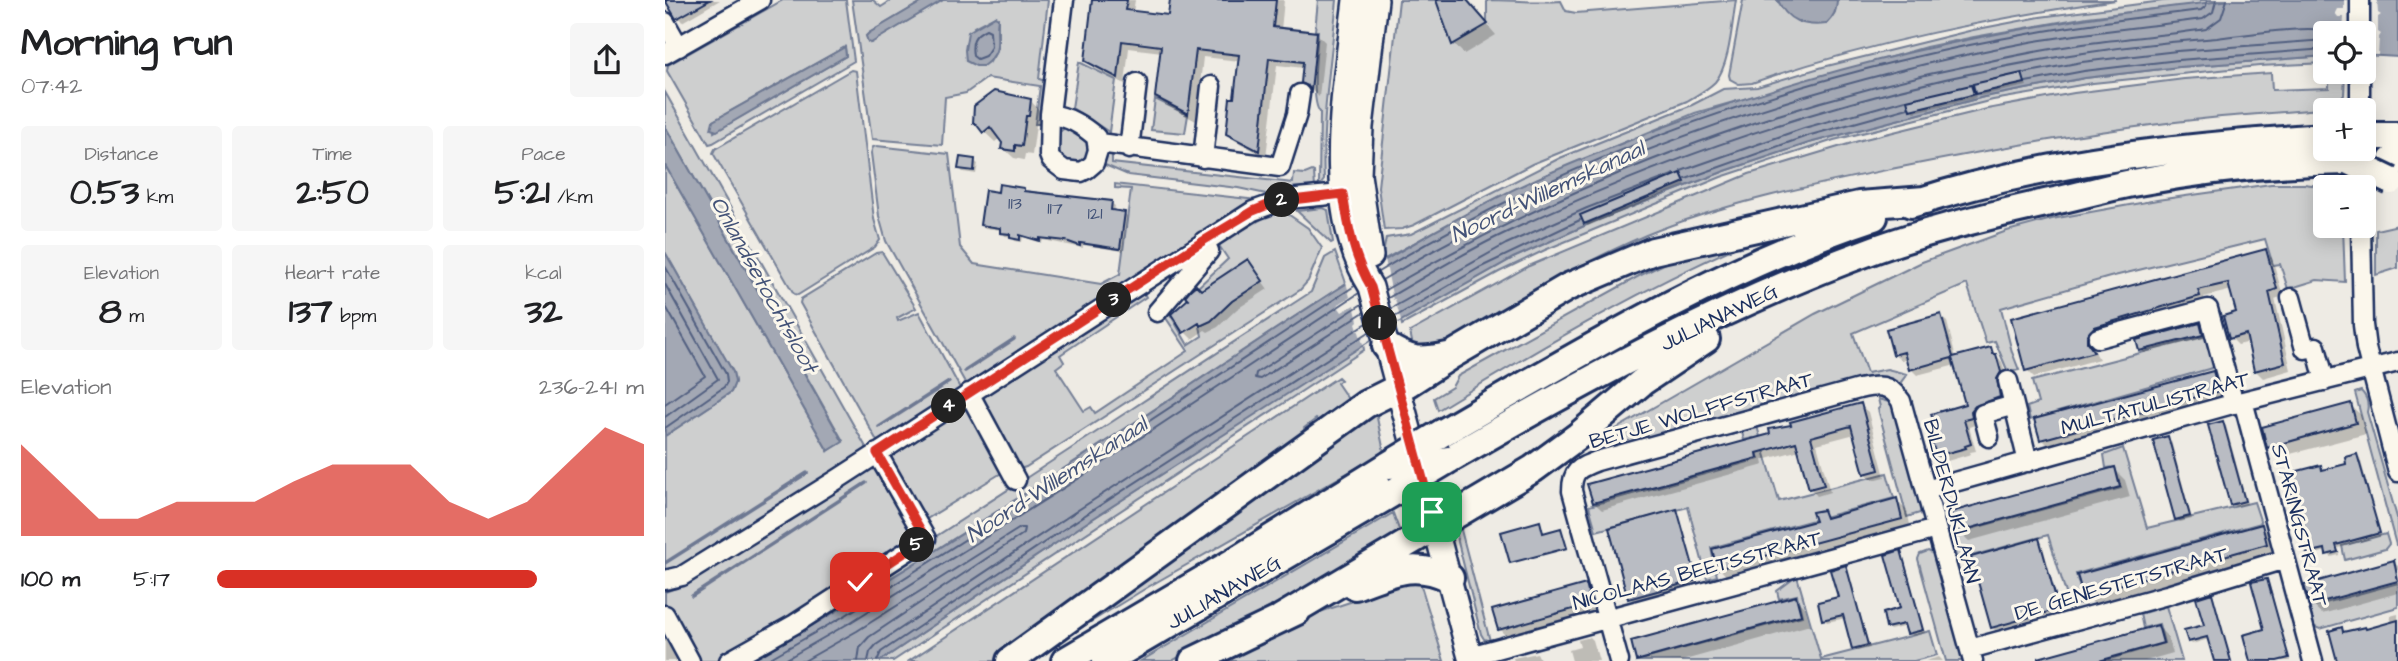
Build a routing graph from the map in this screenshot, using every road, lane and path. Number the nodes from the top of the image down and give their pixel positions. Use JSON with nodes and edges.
{"nodes":[{"id":1,"x":760,"y":0,"type":"edge"},
{"id":2,"x":1064,"y":0,"type":"edge"},
{"id":3,"x":1355,"y":0,"type":"edge"},
{"id":4,"x":1376,"y":0,"type":"edge"},
{"id":5,"x":2360,"y":0,"type":"edge"},
{"id":6,"x":2360,"y":21,"type":"edge"},
{"id":7,"x":665,"y":22,"type":"edge"},
{"id":8,"x":672,"y":50,"type":"edge"},
{"id":9,"x":1137,"y":83,"type":"dead end"},
{"id":10,"x":1211,"y":86,"type":"dead end"},
{"id":11,"x":1300,"y":94,"type":"dead end"},
{"id":12,"x":1050,"y":114,"type":"junction"},
{"id":13,"x":1098,"y":143,"type":"junction"},
{"id":14,"x":2376,"y":144,"type":"edge"},
{"id":15,"x":1129,"y":149,"type":"junction"},
{"id":16,"x":2313,"y":151,"type":"edge"},
{"id":17,"x":2376,"y":155,"type":"edge"},
{"id":18,"x":2313,"y":156,"type":"edge"},
{"id":19,"x":2395,"y":156,"type":"edge"},
{"id":20,"x":1203,"y":158,"type":"junction"},
{"id":21,"x":1352,"y":193,"type":"junction"},
{"id":22,"x":1925,"y":200,"type":"junction"},
{"id":23,"x":2361,"y":238,"type":"edge"},
{"id":24,"x":1203,"y":241,"type":"junction"},
{"id":25,"x":1815,"y":273,"type":"junction"},
{"id":26,"x":2291,"y":298,"type":"dead end"},
{"id":27,"x":1157,"y":312,"type":"dead end"},
{"id":28,"x":2098,"y":338,"type":"dead end"},
{"id":29,"x":1384,"y":339,"type":"junction"},
{"id":30,"x":1450,"y":356,"type":"junction"},
{"id":31,"x":2398,"y":362,"type":"edge"},
{"id":32,"x":2371,"y":369,"type":"junction"},
{"id":33,"x":2325,"y":381,"type":"junction"},
{"id":34,"x":2008,"y":382,"type":"dead end"},
{"id":35,"x":1398,"y":389,"type":"junction"},
{"id":36,"x":1859,"y":389,"type":"joint"},
{"id":37,"x":969,"y":393,"type":"junction"},
{"id":38,"x":2239,"y":403,"type":"junction"},
{"id":39,"x":2014,"y":405,"type":"junction"},
{"id":40,"x":1989,"y":438,"type":"dead end"},
{"id":41,"x":877,"y":453,"type":"junction"},
{"id":42,"x":2028,"y":462,"type":"junction"},
{"id":43,"x":2398,"y":472,"type":"edge"},
{"id":44,"x":1016,"y":480,"type":"dead end"},
{"id":45,"x":1926,"y":490,"type":"junction"},
{"id":46,"x":1436,"y":527,"type":"junction"},
{"id":47,"x":1936,"y":530,"type":"junction"},
{"id":48,"x":2285,"y":559,"type":"junction"},
{"id":49,"x":1450,"y":579,"type":"junction"},
{"id":50,"x":665,"y":580,"type":"edge"},
{"id":51,"x":665,"y":615,"type":"edge"},
{"id":52,"x":1607,"y":617,"type":"junction"},
{"id":53,"x":1281,"y":618,"type":"junction"},
{"id":54,"x":1971,"y":655,"type":"edge"},
{"id":55,"x":1471,"y":658,"type":"edge"},
{"id":56,"x":690,"y":661,"type":"edge"},
{"id":57,"x":729,"y":661,"type":"edge"},
{"id":58,"x":1010,"y":661,"type":"edge"},
{"id":59,"x":1065,"y":661,"type":"edge"},
{"id":60,"x":1106,"y":661,"type":"edge"},
{"id":61,"x":1193,"y":661,"type":"edge"},
{"id":62,"x":1619,"y":661,"type":"edge"},
{"id":63,"x":2313,"y":661,"type":"edge"}],
"edges":[{"from":1,"to":8,"type":"street"},
{"from":2,"to":12,"type":"street"},
{"from":3,"to":21,"type":"main road"},
{"from":4,"to":21,"type":"main road"},
{"from":5,"to":6,"type":"street"},
{"from":7,"to":8,"type":"street"},
{"from":9,"to":15,"type":"street"},
{"from":10,"to":20,"type":"street"},
{"from":11,"to":20,"type":"street"},
{"from":12,"to":13,"type":"street"},
{"from":12,"to":13,"type":"street"},
{"from":13,"to":15,"type":"street"},
{"from":14,"to":19,"type":"highway"},
{"from":15,"to":20,"type":"street"},
{"from":16,"to":22,"type":"highway","name":"JULIANAWEG"},
{"from":17,"to":19,"type":"highway","bridge":true},
{"from":18,"to":25,"type":"highway","name":"JULIANAWEG"},
{"from":21,"to":24,"type":"street"},
{"from":21,"to":29,"type":"main road"},
{"from":22,"to":30,"type":"highway"},
{"from":22,"to":59,"type":"highway","name":"JULIANAWEG","bridge":true},
{"from":23,"to":32,"type":"street"},
{"from":24,"to":27,"type":"street"},
{"from":24,"to":37,"type":"street"},
{"from":25,"to":46,"type":"highway"},
{"from":25,"to":60,"type":"highway","name":"JULIANAWEG","bridge":true},
{"from":26,"to":33,"type":"street"},
{"from":28,"to":38,"type":"street","name":"STARINGSTRAAT"},
{"from":29,"to":30,"type":"highway"},
{"from":29,"to":35,"type":"main road"},
{"from":30,"to":35,"type":"highway"},
{"from":31,"to":32,"type":"street","name":"MULTATULISTRAAT"},
{"from":32,"to":33,"type":"street","name":"MULTATULISTRAAT"},
{"from":32,"to":43,"type":"street"},
{"from":33,"to":38,"type":"street","name":"MULTATULISTRAAT"},
{"from":34,"to":39,"type":"street"},
{"from":35,"to":46,"type":"main road"},
{"from":35,"to":58,"type":"highway"},
{"from":36,"to":45,"type":"street","name":"BILDERDIJKLAAN"},
{"from":36,"to":52,"type":"street","name":"BETJE WOLFFSTRAAT"},
{"from":37,"to":41,"type":"street"},
{"from":37,"to":44,"type":"street"},
{"from":38,"to":42,"type":"street","name":"MULTATULISTRAAT"},
{"from":38,"to":48,"type":"street","name":"STARINGSTRAAT"},
{"from":39,"to":40,"type":"street"},
{"from":39,"to":42,"type":"street"},
{"from":41,"to":50,"type":"street"},
{"from":41,"to":57,"type":"street"},
{"from":42,"to":45,"type":"street","name":"MULTATULISTRAAT"},
{"from":45,"to":47,"type":"street","name":"BILDERDIJKLAAN"},
{"from":46,"to":49,"type":"main road"},
{"from":46,"to":53,"type":"highway"},
{"from":47,"to":52,"type":"street","name":"NICOLAAS BEETSSTRAAT"},
{"from":47,"to":54,"type":"street","name":"BILDERDIJKLAAN"},
{"from":48,"to":54,"type":"street","name":"DE GENESTETSTRAAT"},
{"from":48,"to":63,"type":"street","name":"STARINGSTRAAT"},
{"from":49,"to":53,"type":"highway"},
{"from":49,"to":55,"type":"main road"},
{"from":51,"to":56,"type":"street"},
{"from":52,"to":55,"type":"street","name":"NICOLAAS BEETSSTRAAT"},
{"from":52,"to":62,"type":"street"},
{"from":53,"to":61,"type":"highway"}]}
